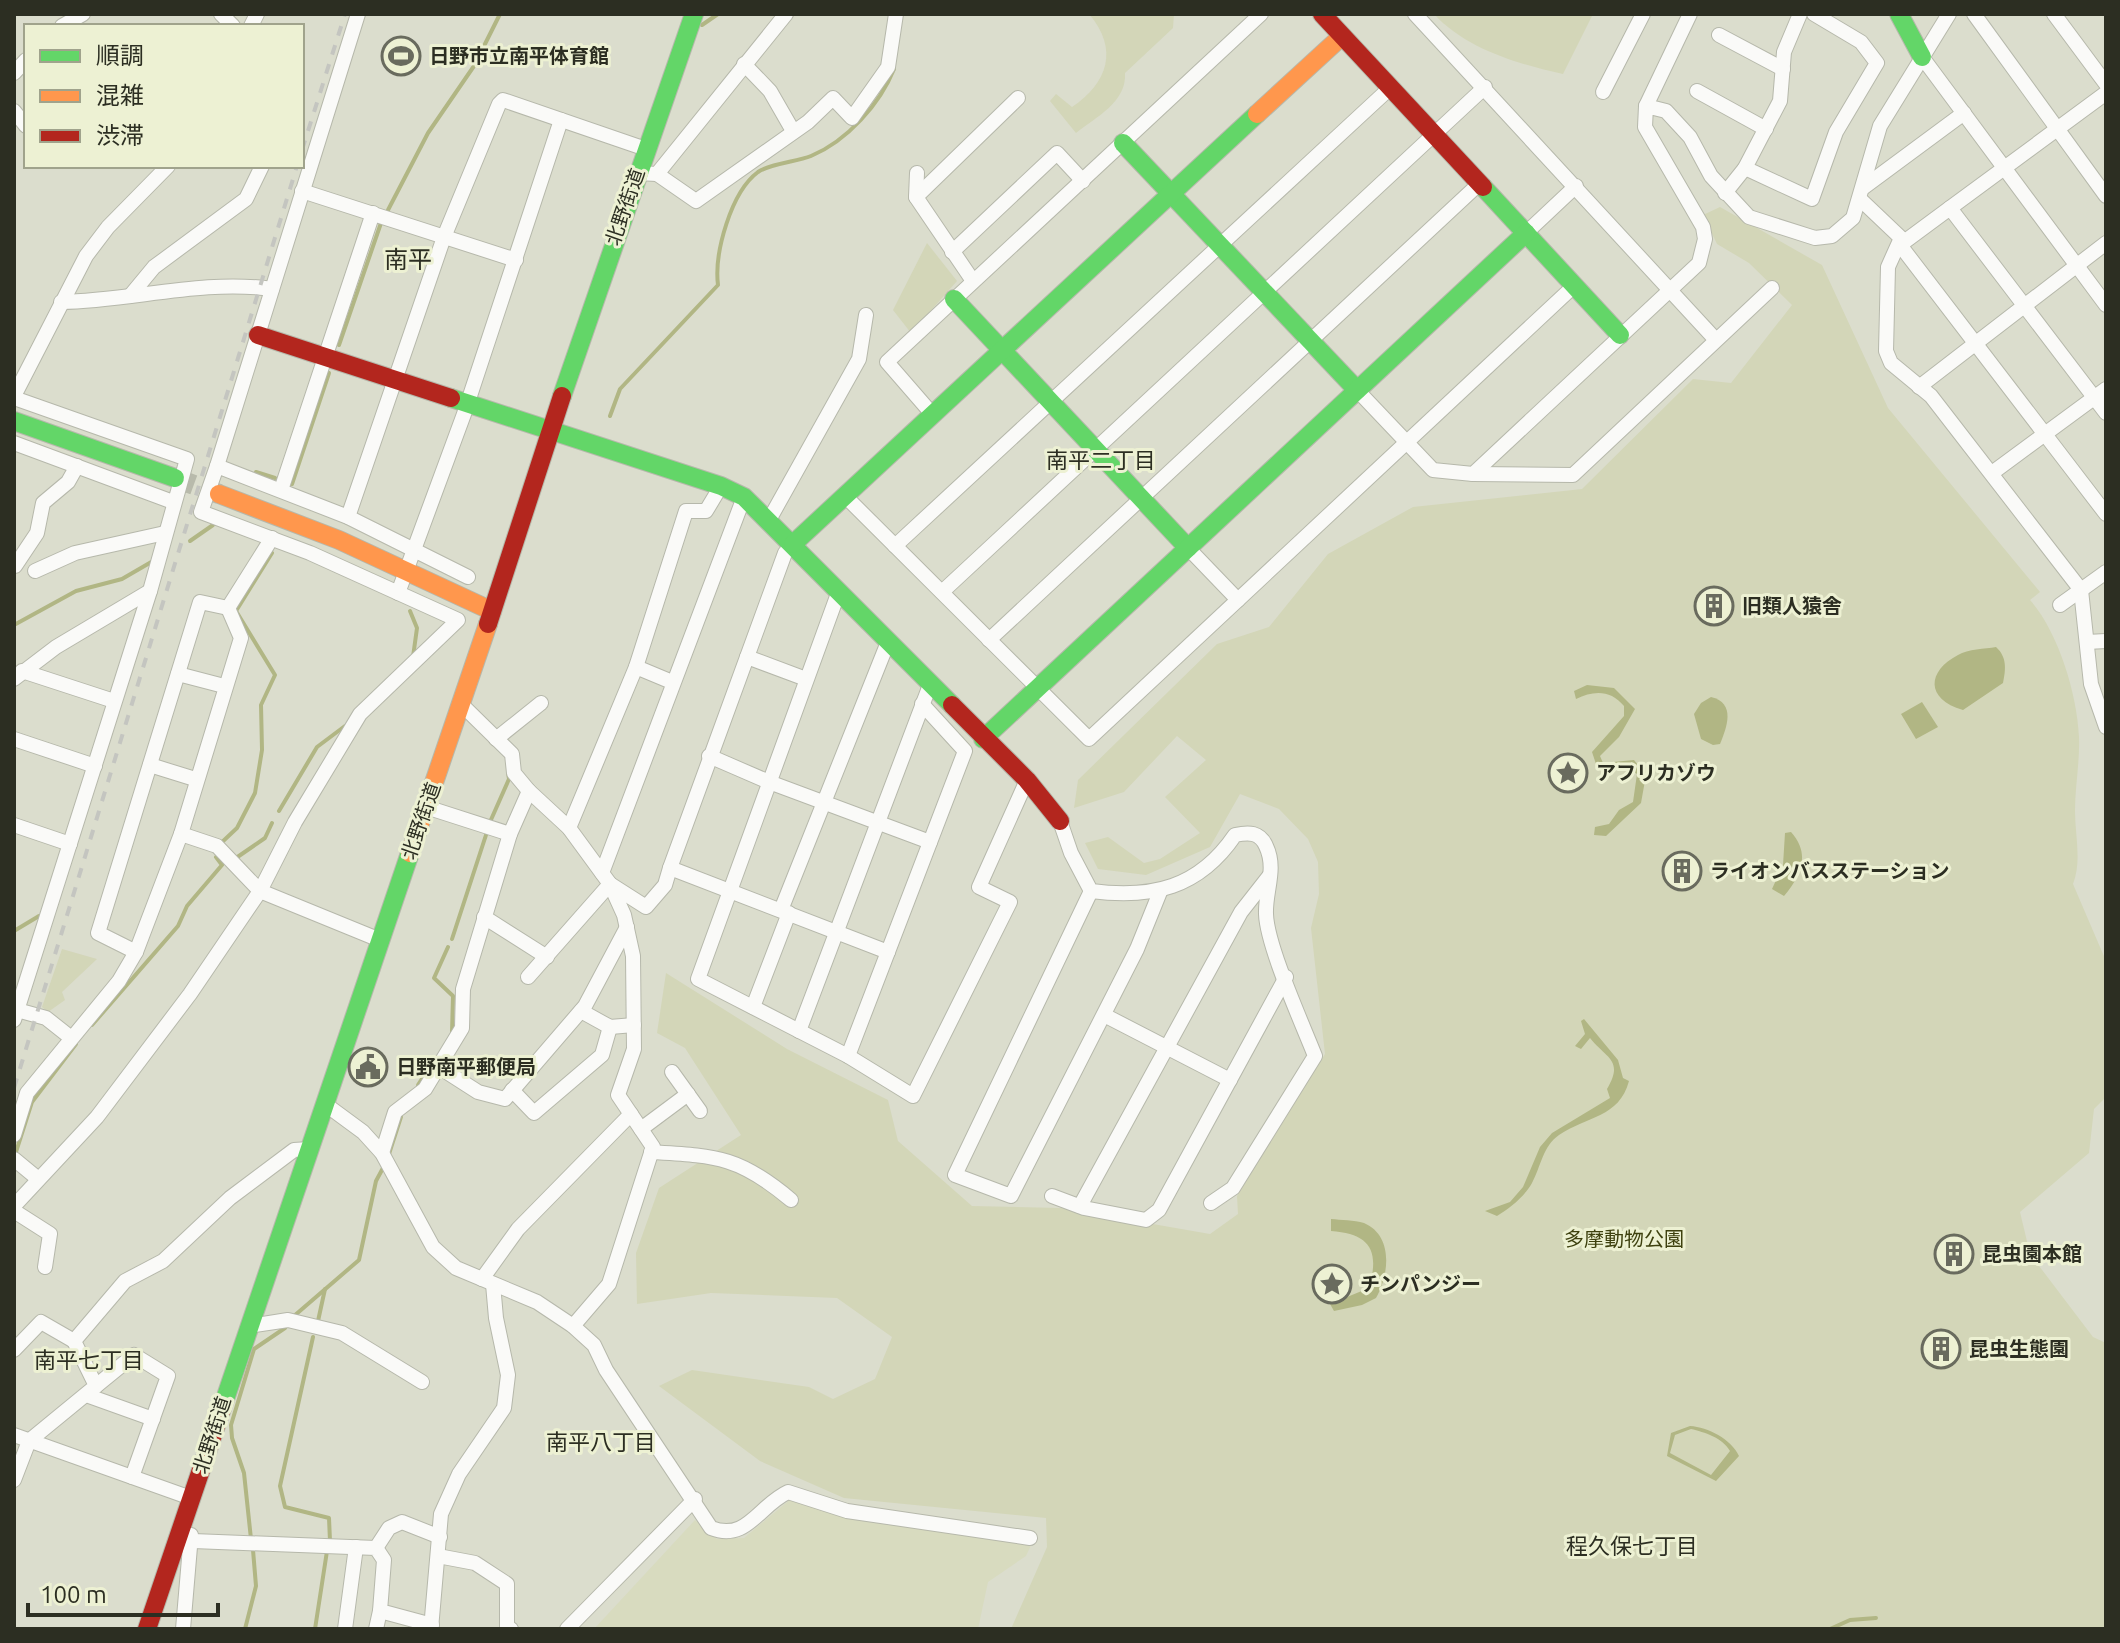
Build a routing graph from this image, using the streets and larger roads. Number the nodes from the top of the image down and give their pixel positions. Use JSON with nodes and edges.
{"nodes":[{"id":1,"x":83,"y":14,"type":"edge"},
{"id":2,"x":358,"y":14,"type":"edge"},
{"id":3,"x":694,"y":14,"type":"edge"},
{"id":4,"x":786,"y":14,"type":"edge"},
{"id":5,"x":896,"y":14,"type":"edge"},
{"id":6,"x":1261,"y":14,"type":"edge"},
{"id":7,"x":1322,"y":14,"type":"edge"},
{"id":8,"x":1415,"y":14,"type":"edge"},
{"id":9,"x":1643,"y":14,"type":"edge"},
{"id":10,"x":1690,"y":14,"type":"edge"},
{"id":11,"x":1800,"y":14,"type":"edge"},
{"id":12,"x":1814,"y":14,"type":"edge"},
{"id":13,"x":1899,"y":14,"type":"edge"},
{"id":14,"x":1949,"y":14,"type":"edge"},
{"id":15,"x":1974,"y":14,"type":"edge"},
{"id":16,"x":2054,"y":14,"type":"edge"},
{"id":17,"x":66,"y":24,"type":"edge"},
{"id":18,"x":1719,"y":35,"type":"dead end"},
{"id":19,"x":1342,"y":36,"type":"junction"},
{"id":20,"x":1922,"y":57,"type":"junction"},
{"id":21,"x":744,"y":64,"type":"junction"},
{"id":22,"x":1783,"y":69,"type":"junction"},
{"id":23,"x":2106,"y":84,"type":"edge"},
{"id":24,"x":1485,"y":87,"type":"junction"},
{"id":25,"x":1390,"y":88,"type":"junction"},
{"id":26,"x":1697,"y":91,"type":"dead end"},
{"id":27,"x":1603,"y":92,"type":"dead end"},
{"id":28,"x":2106,"y":93,"type":"edge"},
{"id":29,"x":1018,"y":98,"type":"dead end"},
{"id":30,"x":1646,"y":106,"type":"junction"},
{"id":31,"x":1964,"y":113,"type":"junction"},
{"id":32,"x":561,"y":120,"type":"junction"},
{"id":33,"x":1766,"y":129,"type":"junction"},
{"id":34,"x":2056,"y":130,"type":"junction"},
{"id":35,"x":793,"y":131,"type":"junction"},
{"id":36,"x":1435,"y":136,"type":"junction"},
{"id":37,"x":1123,"y":143,"type":"junction"},
{"id":38,"x":646,"y":149,"type":"junction"},
{"id":39,"x":166,"y":168,"type":"edge"},
{"id":40,"x":260,"y":168,"type":"edge"},
{"id":41,"x":1745,"y":168,"type":"junction"},
{"id":42,"x":2004,"y":168,"type":"junction"},
{"id":43,"x":637,"y":173,"type":"junction"},
{"id":44,"x":917,"y":173,"type":"dead end"},
{"id":45,"x":657,"y":174,"type":"junction"},
{"id":46,"x":1083,"y":181,"type":"junction"},
{"id":47,"x":1480,"y":183,"type":"junction"},
{"id":48,"x":1576,"y":186,"type":"junction"},
{"id":49,"x":302,"y":191,"type":"junction"},
{"id":50,"x":1725,"y":193,"type":"junction"},
{"id":51,"x":1171,"y":194,"type":"junction"},
{"id":52,"x":1863,"y":194,"type":"junction"},
{"id":53,"x":2106,"y":196,"type":"edge"},
{"id":54,"x":916,"y":197,"type":"junction"},
{"id":55,"x":1950,"y":208,"type":"junction"},
{"id":56,"x":373,"y":213,"type":"junction"},
{"id":57,"x":1526,"y":233,"type":"junction"},
{"id":58,"x":444,"y":237,"type":"junction"},
{"id":59,"x":2106,"y":243,"type":"edge"},
{"id":60,"x":1219,"y":244,"type":"junction"},
{"id":61,"x":1900,"y":245,"type":"junction"},
{"id":62,"x":952,"y":252,"type":"junction"},
{"id":63,"x":516,"y":260,"type":"junction"},
{"id":64,"x":2077,"y":265,"type":"junction"},
{"id":65,"x":973,"y":281,"type":"junction"},
{"id":66,"x":1575,"y":285,"type":"junction"},
{"id":67,"x":1772,"y":288,"type":"dead end"},
{"id":68,"x":272,"y":289,"type":"junction"},
{"id":69,"x":1672,"y":289,"type":"junction"},
{"id":70,"x":1265,"y":292,"type":"junction"},
{"id":71,"x":130,"y":296,"type":"junction"},
{"id":72,"x":954,"y":299,"type":"junction"},
{"id":73,"x":61,"y":302,"type":"junction"},
{"id":74,"x":2106,"y":305,"type":"edge"},
{"id":75,"x":2025,"y":306,"type":"junction"},
{"id":76,"x":866,"y":315,"type":"dead end"},
{"id":77,"x":258,"y":335,"type":"junction"},
{"id":78,"x":1620,"y":335,"type":"junction"},
{"id":79,"x":1715,"y":339,"type":"junction"},
{"id":80,"x":1311,"y":341,"type":"junction"},
{"id":81,"x":1976,"y":343,"type":"junction"},
{"id":82,"x":1002,"y":350,"type":"junction"},
{"id":83,"x":325,"y":358,"type":"junction"},
{"id":84,"x":396,"y":381,"type":"junction"},
{"id":85,"x":1919,"y":387,"type":"junction"},
{"id":86,"x":1357,"y":390,"type":"junction"},
{"id":87,"x":2100,"y":393,"type":"edge"},
{"id":88,"x":14,"y":397,"type":"edge"},
{"id":89,"x":1050,"y":401,"type":"junction"},
{"id":90,"x":467,"y":405,"type":"junction"},
{"id":91,"x":2106,"y":413,"type":"edge"},
{"id":92,"x":933,"y":415,"type":"junction"},
{"id":93,"x":14,"y":421,"type":"edge"},
{"id":94,"x":550,"y":433,"type":"junction"},
{"id":95,"x":2045,"y":434,"type":"junction"},
{"id":96,"x":14,"y":443,"type":"edge"},
{"id":97,"x":1407,"y":443,"type":"junction"},
{"id":98,"x":1096,"y":449,"type":"junction"},
{"id":99,"x":77,"y":466,"type":"junction"},
{"id":100,"x":217,"y":466,"type":"junction"},
{"id":101,"x":1992,"y":473,"type":"junction"},
{"id":102,"x":1473,"y":474,"type":"junction"},
{"id":103,"x":175,"y":478,"type":"tunnel mouth"},
{"id":104,"x":721,"y":486,"type":"junction"},
{"id":105,"x":281,"y":490,"type":"junction"},
{"id":106,"x":219,"y":494,"type":"tunnel mouth"},
{"id":107,"x":845,"y":496,"type":"junction"},
{"id":108,"x":744,"y":497,"type":"junction"},
{"id":109,"x":1141,"y":498,"type":"junction"},
{"id":110,"x":173,"y":502,"type":"junction"},
{"id":111,"x":2106,"y":514,"type":"edge"},
{"id":112,"x":348,"y":517,"type":"junction"},
{"id":113,"x":769,"y":520,"type":"junction"},
{"id":114,"x":165,"y":533,"type":"junction"},
{"id":115,"x":272,"y":538,"type":"junction"},
{"id":116,"x":793,"y":544,"type":"junction"},
{"id":117,"x":895,"y":546,"type":"junction"},
{"id":118,"x":1188,"y":548,"type":"junction"},
{"id":119,"x":417,"y":551,"type":"junction"},
{"id":120,"x":15,"y":566,"type":"edge"},
{"id":121,"x":35,"y":571,"type":"dead end"},
{"id":122,"x":408,"y":571,"type":"junction"},
{"id":123,"x":2106,"y":572,"type":"edge"},
{"id":124,"x":468,"y":577,"type":"dead end"},
{"id":125,"x":2081,"y":590,"type":"junction"},
{"id":126,"x":150,"y":591,"type":"junction"},
{"id":127,"x":839,"y":591,"type":"junction"},
{"id":128,"x":942,"y":592,"type":"junction"},
{"id":129,"x":398,"y":593,"type":"junction"},
{"id":130,"x":1238,"y":600,"type":"junction"},
{"id":131,"x":2060,"y":605,"type":"dead end"},
{"id":132,"x":228,"y":608,"type":"junction"},
{"id":133,"x":492,"y":611,"type":"junction"},
{"id":134,"x":989,"y":640,"type":"junction"},
{"id":135,"x":2106,"y":641,"type":"edge"},
{"id":136,"x":888,"y":642,"type":"junction"},
{"id":137,"x":2087,"y":642,"type":"junction"},
{"id":138,"x":747,"y":657,"type":"junction"},
{"id":139,"x":636,"y":667,"type":"junction"},
{"id":140,"x":178,"y":674,"type":"junction"},
{"id":141,"x":18,"y":675,"type":"edge"},
{"id":142,"x":806,"y":679,"type":"junction"},
{"id":143,"x":672,"y":682,"type":"junction"},
{"id":144,"x":930,"y":685,"type":"junction"},
{"id":145,"x":224,"y":686,"type":"junction"},
{"id":146,"x":1038,"y":688,"type":"junction"},
{"id":147,"x":114,"y":701,"type":"junction"},
{"id":148,"x":2102,"y":702,"type":"edge"},
{"id":149,"x":460,"y":703,"type":"junction"},
{"id":150,"x":541,"y":703,"type":"dead end"},
{"id":151,"x":922,"y":704,"type":"junction"},
{"id":152,"x":2106,"y":727,"type":"edge"},
{"id":153,"x":14,"y":739,"type":"edge"},
{"id":154,"x":496,"y":739,"type":"junction"},
{"id":155,"x":983,"y":739,"type":"junction"},
{"id":156,"x":709,"y":756,"type":"junction"},
{"id":157,"x":150,"y":765,"type":"junction"},
{"id":158,"x":95,"y":766,"type":"junction"},
{"id":159,"x":195,"y":779,"type":"junction"},
{"id":160,"x":1027,"y":780,"type":"junction"},
{"id":161,"x":769,"y":782,"type":"junction"},
{"id":162,"x":529,"y":791,"type":"junction"},
{"id":163,"x":824,"y":803,"type":"junction"},
{"id":164,"x":426,"y":807,"type":"junction"},
{"id":165,"x":1060,"y":821,"type":"joint"},
{"id":166,"x":878,"y":822,"type":"junction"},
{"id":167,"x":14,"y":825,"type":"edge"},
{"id":168,"x":569,"y":828,"type":"junction"},
{"id":169,"x":181,"y":834,"type":"junction"},
{"id":170,"x":510,"y":834,"type":"junction"},
{"id":171,"x":930,"y":842,"type":"junction"},
{"id":172,"x":70,"y":844,"type":"junction"},
{"id":173,"x":670,"y":868,"type":"junction"},
{"id":174,"x":1270,"y":875,"type":"junction"},
{"id":175,"x":606,"y":879,"type":"junction"},
{"id":176,"x":731,"y":890,"type":"junction"},
{"id":177,"x":260,"y":891,"type":"junction"},
{"id":178,"x":1091,"y":891,"type":"junction"},
{"id":179,"x":1160,"y":892,"type":"junction"},
{"id":180,"x":785,"y":911,"type":"junction"},
{"id":181,"x":484,"y":917,"type":"junction"},
{"id":182,"x":627,"y":927,"type":"junction"},
{"id":183,"x":835,"y":931,"type":"junction"},
{"id":184,"x":380,"y":940,"type":"junction"},
{"id":185,"x":136,"y":952,"type":"junction"},
{"id":186,"x":888,"y":952,"type":"junction"},
{"id":187,"x":547,"y":957,"type":"junction"},
{"id":188,"x":528,"y":977,"type":"dead end"},
{"id":189,"x":1286,"y":977,"type":"junction"},
{"id":190,"x":753,"y":1007,"type":"junction"},
{"id":191,"x":581,"y":1011,"type":"junction"},
{"id":192,"x":16,"y":1015,"type":"edge"},
{"id":193,"x":1104,"y":1015,"type":"junction"},
{"id":194,"x":634,"y":1025,"type":"junction"},
{"id":195,"x":610,"y":1027,"type":"junction"},
{"id":196,"x":799,"y":1031,"type":"junction"},
{"id":197,"x":70,"y":1037,"type":"junction"},
{"id":198,"x":1165,"y":1046,"type":"junction"},
{"id":199,"x":848,"y":1056,"type":"junction"},
{"id":200,"x":439,"y":1067,"type":"junction"},
{"id":201,"x":672,"y":1072,"type":"dead end"},
{"id":202,"x":1230,"y":1080,"type":"junction"},
{"id":203,"x":512,"y":1090,"type":"junction"},
{"id":204,"x":688,"y":1094,"type":"junction"},
{"id":205,"x":325,"y":1104,"type":"junction"},
{"id":206,"x":700,"y":1111,"type":"dead end"},
{"id":207,"x":631,"y":1114,"type":"junction"},
{"id":208,"x":641,"y":1129,"type":"junction"},
{"id":209,"x":14,"y":1135,"type":"edge"},
{"id":210,"x":309,"y":1149,"type":"junction"},
{"id":211,"x":651,"y":1152,"type":"junction"},
{"id":212,"x":382,"y":1153,"type":"junction"},
{"id":213,"x":14,"y":1159,"type":"edge"},
{"id":214,"x":37,"y":1178,"type":"junction"},
{"id":215,"x":1052,"y":1196,"type":"dead end"},
{"id":216,"x":791,"y":1200,"type":"dead end"},
{"id":217,"x":1211,"y":1203,"type":"dead end"},
{"id":218,"x":1080,"y":1206,"type":"junction"},
{"id":219,"x":14,"y":1208,"type":"edge"},
{"id":220,"x":45,"y":1267,"type":"dead end"},
{"id":221,"x":488,"y":1282,"type":"junction"},
{"id":222,"x":249,"y":1326,"type":"junction"},
{"id":223,"x":573,"y":1326,"type":"junction"},
{"id":224,"x":74,"y":1341,"type":"junction"},
{"id":225,"x":14,"y":1350,"type":"edge"},
{"id":226,"x":422,"y":1382,"type":"dead end"},
{"id":227,"x":91,"y":1390,"type":"junction"},
{"id":228,"x":153,"y":1419,"type":"junction"},
{"id":229,"x":14,"y":1435,"type":"edge"},
{"id":230,"x":29,"y":1441,"type":"junction"},
{"id":231,"x":132,"y":1477,"type":"junction"},
{"id":232,"x":14,"y":1480,"type":"edge"},
{"id":233,"x":191,"y":1498,"type":"junction"},
{"id":234,"x":695,"y":1499,"type":"junction"},
{"id":235,"x":188,"y":1533,"type":"junction"},
{"id":236,"x":440,"y":1537,"type":"junction"},
{"id":237,"x":1030,"y":1538,"type":"dead end"},
{"id":238,"x":356,"y":1547,"type":"junction"},
{"id":239,"x":376,"y":1548,"type":"junction"},
{"id":240,"x":438,"y":1556,"type":"junction"},
{"id":241,"x":380,"y":1611,"type":"junction"},
{"id":242,"x":432,"y":1627,"type":"edge"},
{"id":243,"x":147,"y":1629,"type":"edge"},
{"id":244,"x":183,"y":1629,"type":"edge"},
{"id":245,"x":345,"y":1629,"type":"edge"},
{"id":246,"x":376,"y":1629,"type":"edge"},
{"id":247,"x":511,"y":1629,"type":"edge"},
{"id":248,"x":567,"y":1629,"type":"edge"}],
"edges":[{"from":1,"to":17,"type":"street"},
{"from":2,"to":49,"type":"street"},
{"from":3,"to":38,"type":"street","name":"北野街道"},
{"from":4,"to":21,"type":"street"},
{"from":5,"to":35,"type":"street"},
{"from":6,"to":37,"type":"street"},
{"from":7,"to":19,"type":"street"},
{"from":8,"to":24,"type":"street"},
{"from":9,"to":27,"type":"street"},
{"from":10,"to":30,"type":"street"},
{"from":11,"to":22,"type":"street"},
{"from":12,"to":41,"type":"street"},
{"from":13,"to":20,"type":"street"},
{"from":14,"to":20,"type":"street"},
{"from":15,"to":34,"type":"street"},
{"from":16,"to":23,"type":"street"},
{"from":18,"to":22,"type":"street"},
{"from":19,"to":25,"type":"street"},
{"from":19,"to":51,"type":"street"},
{"from":20,"to":31,"type":"street"},
{"from":20,"to":52,"type":"street"},
{"from":21,"to":35,"type":"street"},
{"from":21,"to":45,"type":"street"},
{"from":22,"to":33,"type":"street"},
{"from":24,"to":36,"type":"street"},
{"from":24,"to":48,"type":"street"},
{"from":25,"to":36,"type":"street"},
{"from":25,"to":60,"type":"street"},
{"from":26,"to":33,"type":"street"},
{"from":28,"to":34,"type":"street"},
{"from":29,"to":54,"type":"street"},
{"from":30,"to":50,"type":"street"},
{"from":30,"to":69,"type":"street"},
{"from":31,"to":42,"type":"street"},
{"from":31,"to":52,"type":"street"},
{"from":32,"to":38,"type":"street"},
{"from":32,"to":58,"type":"street"},
{"from":32,"to":63,"type":"street"},
{"from":33,"to":41,"type":"street"},
{"from":34,"to":42,"type":"street"},
{"from":34,"to":53,"type":"street"},
{"from":35,"to":45,"type":"street"},
{"from":36,"to":47,"type":"street"},
{"from":36,"to":70,"type":"street"},
{"from":37,"to":46,"type":"street"},
{"from":37,"to":51,"type":"street"},
{"from":38,"to":43,"type":"street","name":"北野街道"},
{"from":39,"to":73,"type":"street"},
{"from":40,"to":71,"type":"street"},
{"from":41,"to":50,"type":"street"},
{"from":42,"to":55,"type":"street"},
{"from":42,"to":64,"type":"street"},
{"from":43,"to":45,"type":"street"},
{"from":43,"to":94,"type":"street","name":"北野街道"},
{"from":44,"to":54,"type":"street"},
{"from":46,"to":62,"type":"street"},
{"from":46,"to":65,"type":"street"},
{"from":47,"to":57,"type":"street"},
{"from":47,"to":80,"type":"street"},
{"from":48,"to":57,"type":"street"},
{"from":48,"to":69,"type":"street"},
{"from":49,"to":56,"type":"street"},
{"from":49,"to":68,"type":"street"},
{"from":50,"to":52,"type":"street"},
{"from":51,"to":60,"type":"street"},
{"from":51,"to":82,"type":"street"},
{"from":52,"to":61,"type":"street"},
{"from":54,"to":62,"type":"street"},
{"from":55,"to":61,"type":"street"},
{"from":55,"to":75,"type":"street"},
{"from":56,"to":58,"type":"street"},
{"from":56,"to":83,"type":"street"},
{"from":57,"to":66,"type":"street"},
{"from":57,"to":86,"type":"street"},
{"from":58,"to":63,"type":"street"},
{"from":58,"to":84,"type":"street"},
{"from":59,"to":64,"type":"street"},
{"from":60,"to":70,"type":"street"},
{"from":60,"to":89,"type":"street"},
{"from":61,"to":81,"type":"street"},
{"from":61,"to":85,"type":"street"},
{"from":62,"to":65,"type":"street"},
{"from":63,"to":90,"type":"street"},
{"from":64,"to":74,"type":"street"},
{"from":64,"to":75,"type":"street"},
{"from":65,"to":72,"type":"street"},
{"from":66,"to":78,"type":"street"},
{"from":66,"to":97,"type":"street"},
{"from":67,"to":79,"type":"street"},
{"from":68,"to":71,"type":"street"},
{"from":68,"to":77,"type":"street"},
{"from":69,"to":78,"type":"street"},
{"from":69,"to":79,"type":"street"},
{"from":70,"to":80,"type":"street"},
{"from":70,"to":98,"type":"street"},
{"from":71,"to":73,"type":"street"},
{"from":72,"to":82,"type":"street"},
{"from":72,"to":92,"type":"street"},
{"from":73,"to":88,"type":"street"},
{"from":75,"to":81,"type":"street"},
{"from":75,"to":87,"type":"street"},
{"from":76,"to":113,"type":"street"},
{"from":77,"to":83,"type":"street"},
{"from":77,"to":100,"type":"street"},
{"from":78,"to":102,"type":"street"},
{"from":79,"to":102,"type":"street"},
{"from":80,"to":86,"type":"street"},
{"from":80,"to":109,"type":"street"},
{"from":81,"to":85,"type":"street"},
{"from":81,"to":95,"type":"street"},
{"from":82,"to":89,"type":"street"},
{"from":82,"to":92,"type":"street"},
{"from":83,"to":84,"type":"street"},
{"from":83,"to":105,"type":"street"},
{"from":84,"to":90,"type":"street"},
{"from":84,"to":112,"type":"street"},
{"from":85,"to":101,"type":"street"},
{"from":86,"to":97,"type":"street"},
{"from":86,"to":118,"type":"street"},
{"from":87,"to":91,"type":"street"},
{"from":87,"to":95,"type":"street"},
{"from":88,"to":110,"type":"street"},
{"from":89,"to":98,"type":"street"},
{"from":89,"to":117,"type":"street"},
{"from":90,"to":94,"type":"street"},
{"from":90,"to":119,"type":"street"},
{"from":92,"to":107,"type":"street"},
{"from":93,"to":103,"type":"street"},
{"from":94,"to":104,"type":"street"},
{"from":94,"to":133,"type":"street","name":"北野街道"},
{"from":95,"to":101,"type":"street"},
{"from":95,"to":111,"type":"street"},
{"from":96,"to":99,"type":"street"},
{"from":97,"to":102,"type":"street"},
{"from":97,"to":130,"type":"street"},
{"from":98,"to":109,"type":"street"},
{"from":98,"to":128,"type":"street"},
{"from":99,"to":110,"type":"street"},
{"from":99,"to":120,"type":"street"},
{"from":100,"to":105,"type":"street"},
{"from":100,"to":115,"type":"street"},
{"from":101,"to":125,"type":"street"},
{"from":104,"to":108,"type":"street"},
{"from":104,"to":139,"type":"street"},
{"from":105,"to":112,"type":"street"},
{"from":106,"to":122,"type":"street"},
{"from":107,"to":116,"type":"street"},
{"from":107,"to":117,"type":"street"},
{"from":108,"to":113,"type":"street"},
{"from":108,"to":143,"type":"street"},
{"from":109,"to":118,"type":"street"},
{"from":109,"to":134,"type":"street"},
{"from":110,"to":114,"type":"street"},
{"from":112,"to":119,"type":"street"},
{"from":113,"to":116,"type":"street"},
{"from":114,"to":121,"type":"street"},
{"from":114,"to":126,"type":"street"},
{"from":115,"to":129,"type":"street"},
{"from":115,"to":132,"type":"street"},
{"from":116,"to":127,"type":"street"},
{"from":116,"to":138,"type":"street"},
{"from":117,"to":128,"type":"street"},
{"from":118,"to":130,"type":"street"},
{"from":118,"to":146,"type":"street"},
{"from":119,"to":122,"type":"street"},
{"from":119,"to":124,"type":"street"},
{"from":122,"to":129,"type":"street"},
{"from":122,"to":133,"type":"street"},
{"from":123,"to":125,"type":"street"},
{"from":125,"to":131,"type":"street"},
{"from":125,"to":137,"type":"street"},
{"from":126,"to":141,"type":"street"},
{"from":126,"to":147,"type":"street"},
{"from":127,"to":136,"type":"street"},
{"from":127,"to":142,"type":"street"},
{"from":128,"to":134,"type":"street"},
{"from":129,"to":177,"type":"street"},
{"from":130,"to":146,"type":"street"},
{"from":132,"to":140,"type":"street"},
{"from":132,"to":145,"type":"street"},
{"from":133,"to":149,"type":"street","name":"北野街道"},
{"from":134,"to":146,"type":"street"},
{"from":135,"to":137,"type":"street"},
{"from":136,"to":144,"type":"street"},
{"from":136,"to":163,"type":"street"},
{"from":137,"to":148,"type":"street"},
{"from":138,"to":142,"type":"street"},
{"from":138,"to":156,"type":"street"},
{"from":139,"to":143,"type":"street"},
{"from":139,"to":168,"type":"street"},
{"from":140,"to":145,"type":"street"},
{"from":140,"to":157,"type":"street"},
{"from":141,"to":147,"type":"street"},
{"from":142,"to":161,"type":"street"},
{"from":143,"to":175,"type":"street"},
{"from":144,"to":151,"type":"street"},
{"from":144,"to":155,"type":"street"},
{"from":145,"to":159,"type":"street"},
{"from":146,"to":155,"type":"street"},
{"from":147,"to":158,"type":"street"},
{"from":148,"to":152,"type":"street"},
{"from":149,"to":154,"type":"street"},
{"from":149,"to":164,"type":"street","name":"北野街道"},
{"from":150,"to":154,"type":"street"},
{"from":151,"to":166,"type":"street"},
{"from":151,"to":171,"type":"street"},
{"from":153,"to":158,"type":"street"},
{"from":154,"to":162,"type":"street"},
{"from":155,"to":160,"type":"street"},
{"from":156,"to":161,"type":"street"},
{"from":156,"to":173,"type":"street"},
{"from":157,"to":159,"type":"street"},
{"from":157,"to":185,"type":"street"},
{"from":158,"to":172,"type":"street"},
{"from":159,"to":169,"type":"street"},
{"from":160,"to":165,"type":"street"},
{"from":160,"to":199,"type":"street"},
{"from":161,"to":163,"type":"street"},
{"from":161,"to":176,"type":"street"},
{"from":162,"to":168,"type":"street"},
{"from":162,"to":170,"type":"street"},
{"from":163,"to":166,"type":"street"},
{"from":163,"to":180,"type":"street"},
{"from":164,"to":170,"type":"street"},
{"from":164,"to":184,"type":"street","name":"北野街道"},
{"from":165,"to":178,"type":"street"},
{"from":166,"to":171,"type":"street"},
{"from":166,"to":183,"type":"street"},
{"from":167,"to":172,"type":"street"},
{"from":168,"to":175,"type":"street"},
{"from":169,"to":177,"type":"street"},
{"from":169,"to":185,"type":"street"},
{"from":170,"to":181,"type":"street"},
{"from":171,"to":186,"type":"street"},
{"from":172,"to":192,"type":"street"},
{"from":173,"to":175,"type":"street"},
{"from":173,"to":176,"type":"street"},
{"from":174,"to":179,"type":"street"},
{"from":174,"to":189,"type":"street"},
{"from":174,"to":198,"type":"street"},
{"from":175,"to":182,"type":"street"},
{"from":175,"to":187,"type":"street"},
{"from":176,"to":180,"type":"street"},
{"from":176,"to":190,"type":"street"},
{"from":177,"to":184,"type":"street"},
{"from":177,"to":214,"type":"street"},
{"from":178,"to":179,"type":"street"},
{"from":178,"to":193,"type":"street"},
{"from":179,"to":193,"type":"street"},
{"from":180,"to":183,"type":"street"},
{"from":180,"to":190,"type":"street"},
{"from":181,"to":187,"type":"street"},
{"from":181,"to":200,"type":"street"},
{"from":182,"to":191,"type":"street"},
{"from":182,"to":194,"type":"street"},
{"from":183,"to":186,"type":"street"},
{"from":183,"to":196,"type":"street"},
{"from":184,"to":205,"type":"street","name":"北野街道"},
{"from":185,"to":197,"type":"street"},
{"from":186,"to":199,"type":"street"},
{"from":187,"to":188,"type":"street"},
{"from":189,"to":202,"type":"street"},
{"from":189,"to":217,"type":"street"},
{"from":190,"to":196,"type":"street"},
{"from":191,"to":195,"type":"street"},
{"from":191,"to":203,"type":"street"},
{"from":192,"to":197,"type":"street"},
{"from":193,"to":198,"type":"street"},
{"from":194,"to":195,"type":"street"},
{"from":194,"to":207,"type":"street"},
{"from":195,"to":203,"type":"street"},
{"from":196,"to":199,"type":"street"},
{"from":197,"to":209,"type":"street"},
{"from":198,"to":202,"type":"street"},
{"from":198,"to":218,"type":"street"},
{"from":200,"to":203,"type":"street"},
{"from":200,"to":212,"type":"street"},
{"from":201,"to":204,"type":"street"},
{"from":202,"to":218,"type":"street"},
{"from":204,"to":206,"type":"street"},
{"from":204,"to":208,"type":"street"},
{"from":205,"to":210,"type":"street","name":"北野街道"},
{"from":205,"to":212,"type":"street"},
{"from":207,"to":208,"type":"street"},
{"from":207,"to":221,"type":"street"},
{"from":208,"to":211,"type":"street"},
{"from":210,"to":222,"type":"street","name":"北野街道"},
{"from":210,"to":224,"type":"street"},
{"from":211,"to":216,"type":"street"},
{"from":211,"to":223,"type":"street"},
{"from":212,"to":221,"type":"street"},
{"from":213,"to":214,"type":"street"},
{"from":214,"to":219,"type":"street"},
{"from":215,"to":218,"type":"street"},
{"from":219,"to":220,"type":"street"},
{"from":221,"to":223,"type":"street"},
{"from":221,"to":236,"type":"street"},
{"from":222,"to":226,"type":"street"},
{"from":222,"to":233,"type":"street","name":"北野街道"},
{"from":223,"to":234,"type":"street"},
{"from":224,"to":225,"type":"street"},
{"from":224,"to":227,"type":"street"},
{"from":227,"to":228,"type":"street"},
{"from":227,"to":228,"type":"street"},
{"from":227,"to":230,"type":"street"},
{"from":228,"to":231,"type":"street"},
{"from":229,"to":230,"type":"street"},
{"from":230,"to":231,"type":"street"},
{"from":230,"to":232,"type":"street"},
{"from":231,"to":233,"type":"street"},
{"from":233,"to":235,"type":"street","name":"北野街道"},
{"from":234,"to":237,"type":"street"},
{"from":234,"to":248,"type":"street"},
{"from":235,"to":238,"type":"street"},
{"from":235,"to":243,"type":"street","name":"北野街道"},
{"from":235,"to":244,"type":"street"},
{"from":236,"to":239,"type":"street"},
{"from":236,"to":240,"type":"street"},
{"from":238,"to":239,"type":"street"},
{"from":238,"to":245,"type":"street"},
{"from":239,"to":241,"type":"street"},
{"from":240,"to":242,"type":"street"},
{"from":240,"to":247,"type":"street"},
{"from":241,"to":242,"type":"street"},
{"from":241,"to":246,"type":"street"}]}
